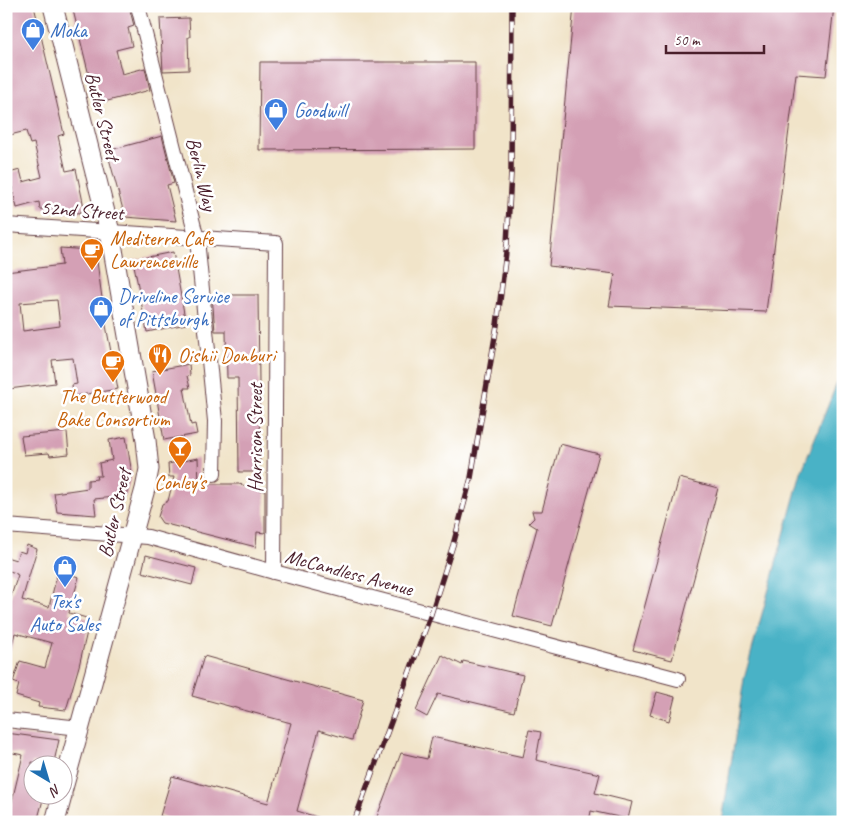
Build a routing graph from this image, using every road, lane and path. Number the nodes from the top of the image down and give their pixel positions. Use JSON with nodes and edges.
{"nodes":[{"id":1,"x":53,"y":6,"type":"edge"},
{"id":2,"x":138,"y":6,"type":"edge"},
{"id":3,"x":6,"y":225,"type":"edge"},
{"id":4,"x":110,"y":232,"type":"junction"},
{"id":5,"x":197,"y":239,"type":"junction"},
{"id":6,"x":276,"y":243,"type":"joint"},
{"id":7,"x":214,"y":474,"type":"dead end"},
{"id":8,"x":6,"y":526,"type":"edge"},
{"id":9,"x":133,"y":536,"type":"junction"},
{"id":10,"x":274,"y":572,"type":"junction"},
{"id":11,"x":678,"y":678,"type":"dead end"},
{"id":12,"x":6,"y":720,"type":"edge"},
{"id":13,"x":80,"y":728,"type":"junction"},
{"id":14,"x":72,"y":757,"type":"edge"},
{"id":15,"x":59,"y":806,"type":"edge"},
{"id":16,"x":55,"y":822,"type":"edge"}],
"edges":[{"from":1,"to":4,"type":"main road","name":"Butler Street"},
{"from":2,"to":5,"type":"street","name":"Berlin Way"},
{"from":3,"to":4,"type":"street","name":"52nd Street"},
{"from":4,"to":5,"type":"street","name":"52nd Street"},
{"from":4,"to":9,"type":"main road","name":"Butler Street"},
{"from":5,"to":6,"type":"street","name":"52nd Street"},
{"from":5,"to":7,"type":"street","name":"Berlin Way"},
{"from":6,"to":10,"type":"street","name":"Harrison Street"},
{"from":8,"to":9,"type":"street","name":"McCandless Avenue"},
{"from":9,"to":10,"type":"street","name":"McCandless Avenue"},
{"from":9,"to":13,"type":"main road","name":"Butler Street"},
{"from":10,"to":11,"type":"street","name":"McCandless Avenue"},
{"from":12,"to":13,"type":"street"},
{"from":13,"to":14,"type":"main road","name":"Butler Street"},
{"from":15,"to":16,"type":"main road","name":"Butler Street"}]}
